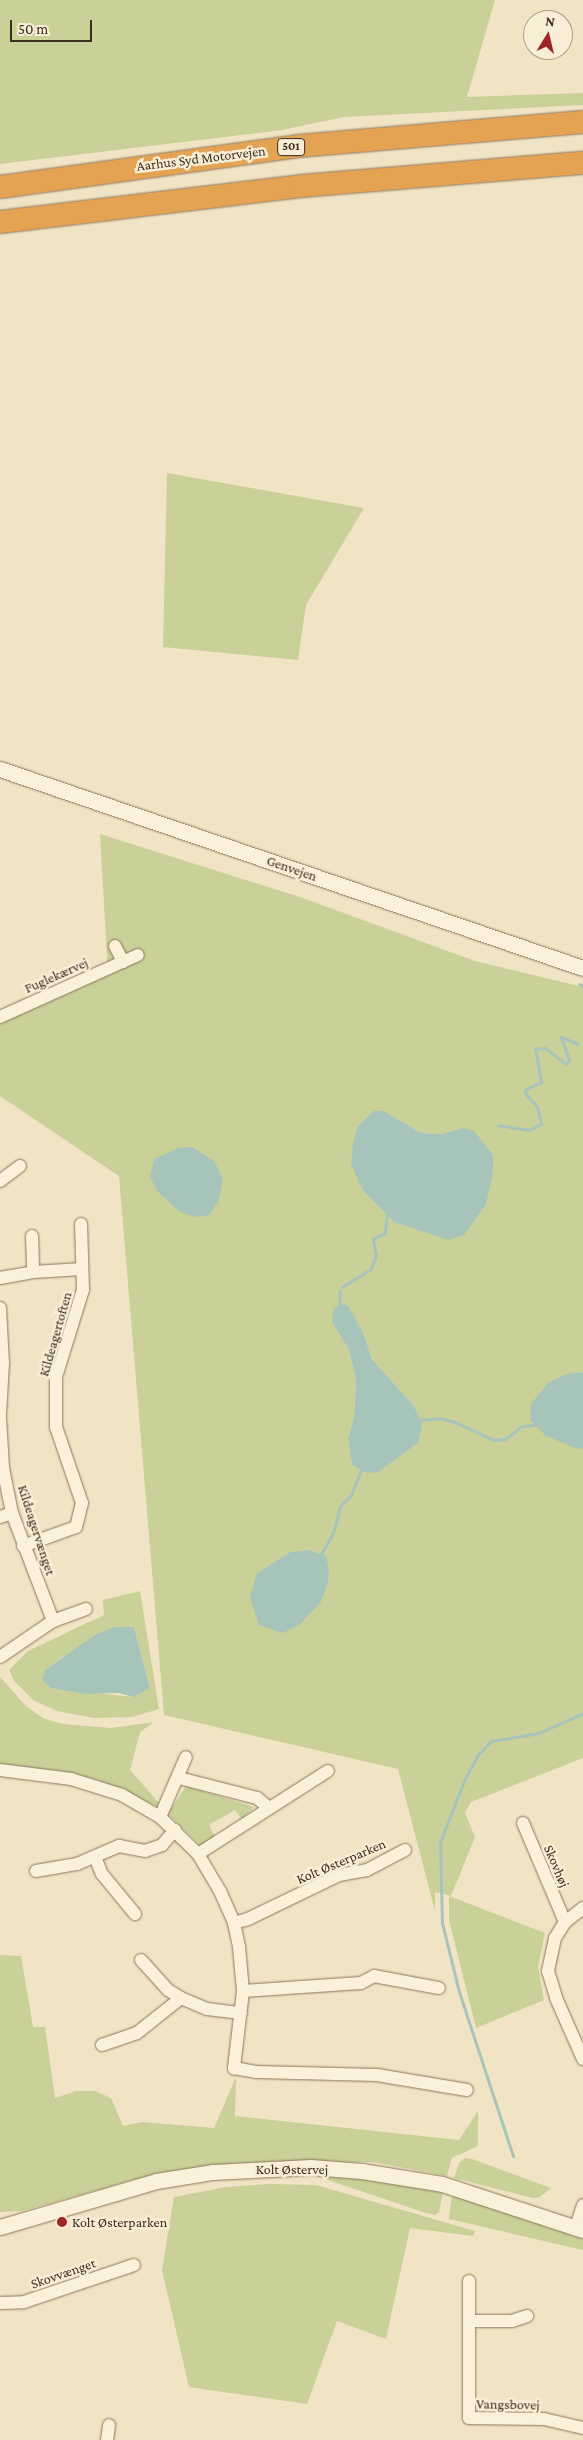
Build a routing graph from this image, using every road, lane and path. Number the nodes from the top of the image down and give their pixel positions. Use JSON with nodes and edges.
{"nodes":[{"id":1,"x":583,"y":122,"type":"edge"},
{"id":2,"x":583,"y":163,"type":"edge"},
{"id":3,"x":0,"y":187,"type":"edge"},
{"id":4,"x":0,"y":222,"type":"edge"},
{"id":5,"x":0,"y":769,"type":"edge"},
{"id":6,"x":115,"y":946,"type":"dead end"},
{"id":7,"x":138,"y":955,"type":"dead end"},
{"id":8,"x":123,"y":962,"type":"junction"},
{"id":9,"x":583,"y":968,"type":"edge"},
{"id":10,"x":0,"y":1016,"type":"edge"},
{"id":11,"x":20,"y":1166,"type":"dead end"},
{"id":12,"x":0,"y":1181,"type":"edge"},
{"id":13,"x":80,"y":1224,"type":"dead end"},
{"id":14,"x":32,"y":1236,"type":"dead end"},
{"id":15,"x":82,"y":1269,"type":"junction"},
{"id":16,"x":33,"y":1272,"type":"junction"},
{"id":17,"x":0,"y":1278,"type":"edge"},
{"id":18,"x":0,"y":1308,"type":"edge"},
{"id":19,"x":0,"y":1416,"type":"edge"},
{"id":20,"x":6,"y":1515,"type":"edge"},
{"id":21,"x":23,"y":1546,"type":"junction"},
{"id":22,"x":86,"y":1609,"type":"dead end"},
{"id":23,"x":53,"y":1621,"type":"junction"},
{"id":24,"x":0,"y":1657,"type":"edge"},
{"id":25,"x":186,"y":1757,"type":"dead end"},
{"id":26,"x":0,"y":1770,"type":"edge"},
{"id":27,"x":328,"y":1771,"type":"dead end"},
{"id":28,"x":179,"y":1778,"type":"junction"},
{"id":29,"x":268,"y":1807,"type":"junction"},
{"id":30,"x":160,"y":1818,"type":"junction"},
{"id":31,"x":523,"y":1823,"type":"dead end"},
{"id":32,"x":175,"y":1830,"type":"junction"},
{"id":33,"x":405,"y":1850,"type":"dead end"},
{"id":34,"x":198,"y":1854,"type":"junction"},
{"id":35,"x":95,"y":1857,"type":"junction"},
{"id":36,"x":36,"y":1870,"type":"dead end"},
{"id":37,"x":583,"y":1908,"type":"edge"},
{"id":38,"x":135,"y":1914,"type":"dead end"},
{"id":39,"x":565,"y":1922,"type":"junction"},
{"id":40,"x":234,"y":1923,"type":"junction"},
{"id":41,"x":141,"y":1960,"type":"dead end"},
{"id":42,"x":439,"y":1988,"type":"dead end"},
{"id":43,"x":243,"y":1991,"type":"junction"},
{"id":44,"x":181,"y":1998,"type":"junction"},
{"id":45,"x":241,"y":2013,"type":"junction"},
{"id":46,"x":102,"y":2045,"type":"dead end"},
{"id":47,"x":583,"y":2059,"type":"edge"},
{"id":48,"x":467,"y":2090,"type":"dead end"},
{"id":49,"x":583,"y":2205,"type":"edge"},
{"id":50,"x":0,"y":2227,"type":"edge"},
{"id":51,"x":579,"y":2229,"type":"edge"},
{"id":52,"x":134,"y":2265,"type":"dead end"},
{"id":53,"x":469,"y":2281,"type":"dead end"},
{"id":54,"x":0,"y":2303,"type":"edge"},
{"id":55,"x":527,"y":2316,"type":"dead end"},
{"id":56,"x":469,"y":2321,"type":"junction"},
{"id":57,"x":108,"y":2425,"type":"dead end"},
{"id":58,"x":583,"y":2428,"type":"edge"},
{"id":59,"x":107,"y":2440,"type":"edge"}],
"edges":[{"from":1,"to":3,"type":"highway","name":"Aarhus Syd Motorvejen","number":"501"},
{"from":2,"to":4,"type":"highway"},
{"from":5,"to":9,"type":"street","name":"Genvejen"},
{"from":6,"to":8,"type":"street"},
{"from":7,"to":8,"type":"street","name":"Fuglekærvej"},
{"from":8,"to":10,"type":"street","name":"Fuglekærvej"},
{"from":11,"to":12,"type":"street"},
{"from":13,"to":15,"type":"street","name":"Kildeagertoften"},
{"from":14,"to":16,"type":"street"},
{"from":15,"to":16,"type":"street","name":"Kildeagertoften"},
{"from":15,"to":21,"type":"street","name":"Kildeagertoften"},
{"from":16,"to":17,"type":"street","name":"Kildeagertoften"},
{"from":18,"to":19,"type":"street","name":"Kildeagervænget"},
{"from":19,"to":20,"type":"street","name":"Kildeagervænget"},
{"from":20,"to":21,"type":"street","name":"Kildeagervænget"},
{"from":21,"to":23,"type":"street","name":"Kildeagervænget"},
{"from":22,"to":23,"type":"street"},
{"from":23,"to":24,"type":"street"},
{"from":25,"to":28,"type":"street"},
{"from":26,"to":30,"type":"street"},
{"from":27,"to":29,"type":"street"},
{"from":28,"to":29,"type":"street"},
{"from":28,"to":30,"type":"street"},
{"from":29,"to":34,"type":"street"},
{"from":30,"to":32,"type":"street"},
{"from":31,"to":39,"type":"street","name":"Skovhøj"},
{"from":32,"to":34,"type":"street"},
{"from":32,"to":35,"type":"street"},
{"from":33,"to":40,"type":"street","name":"Kolt Østerparken"},
{"from":34,"to":40,"type":"street"},
{"from":35,"to":36,"type":"street"},
{"from":35,"to":38,"type":"street"},
{"from":37,"to":39,"type":"street"},
{"from":39,"to":47,"type":"street"},
{"from":40,"to":43,"type":"street"},
{"from":41,"to":44,"type":"street"},
{"from":42,"to":43,"type":"street"},
{"from":43,"to":45,"type":"street"},
{"from":44,"to":45,"type":"street"},
{"from":44,"to":46,"type":"street"},
{"from":45,"to":48,"type":"street"},
{"from":49,"to":51,"type":"street"},
{"from":50,"to":51,"type":"street","name":"Kolt Østervej"},
{"from":52,"to":54,"type":"street","name":"Skovvænget"},
{"from":53,"to":56,"type":"street","name":"Vangsbovej"},
{"from":55,"to":56,"type":"street"},
{"from":56,"to":58,"type":"street","name":"Vangsbovej"},
{"from":57,"to":59,"type":"street"}]}
